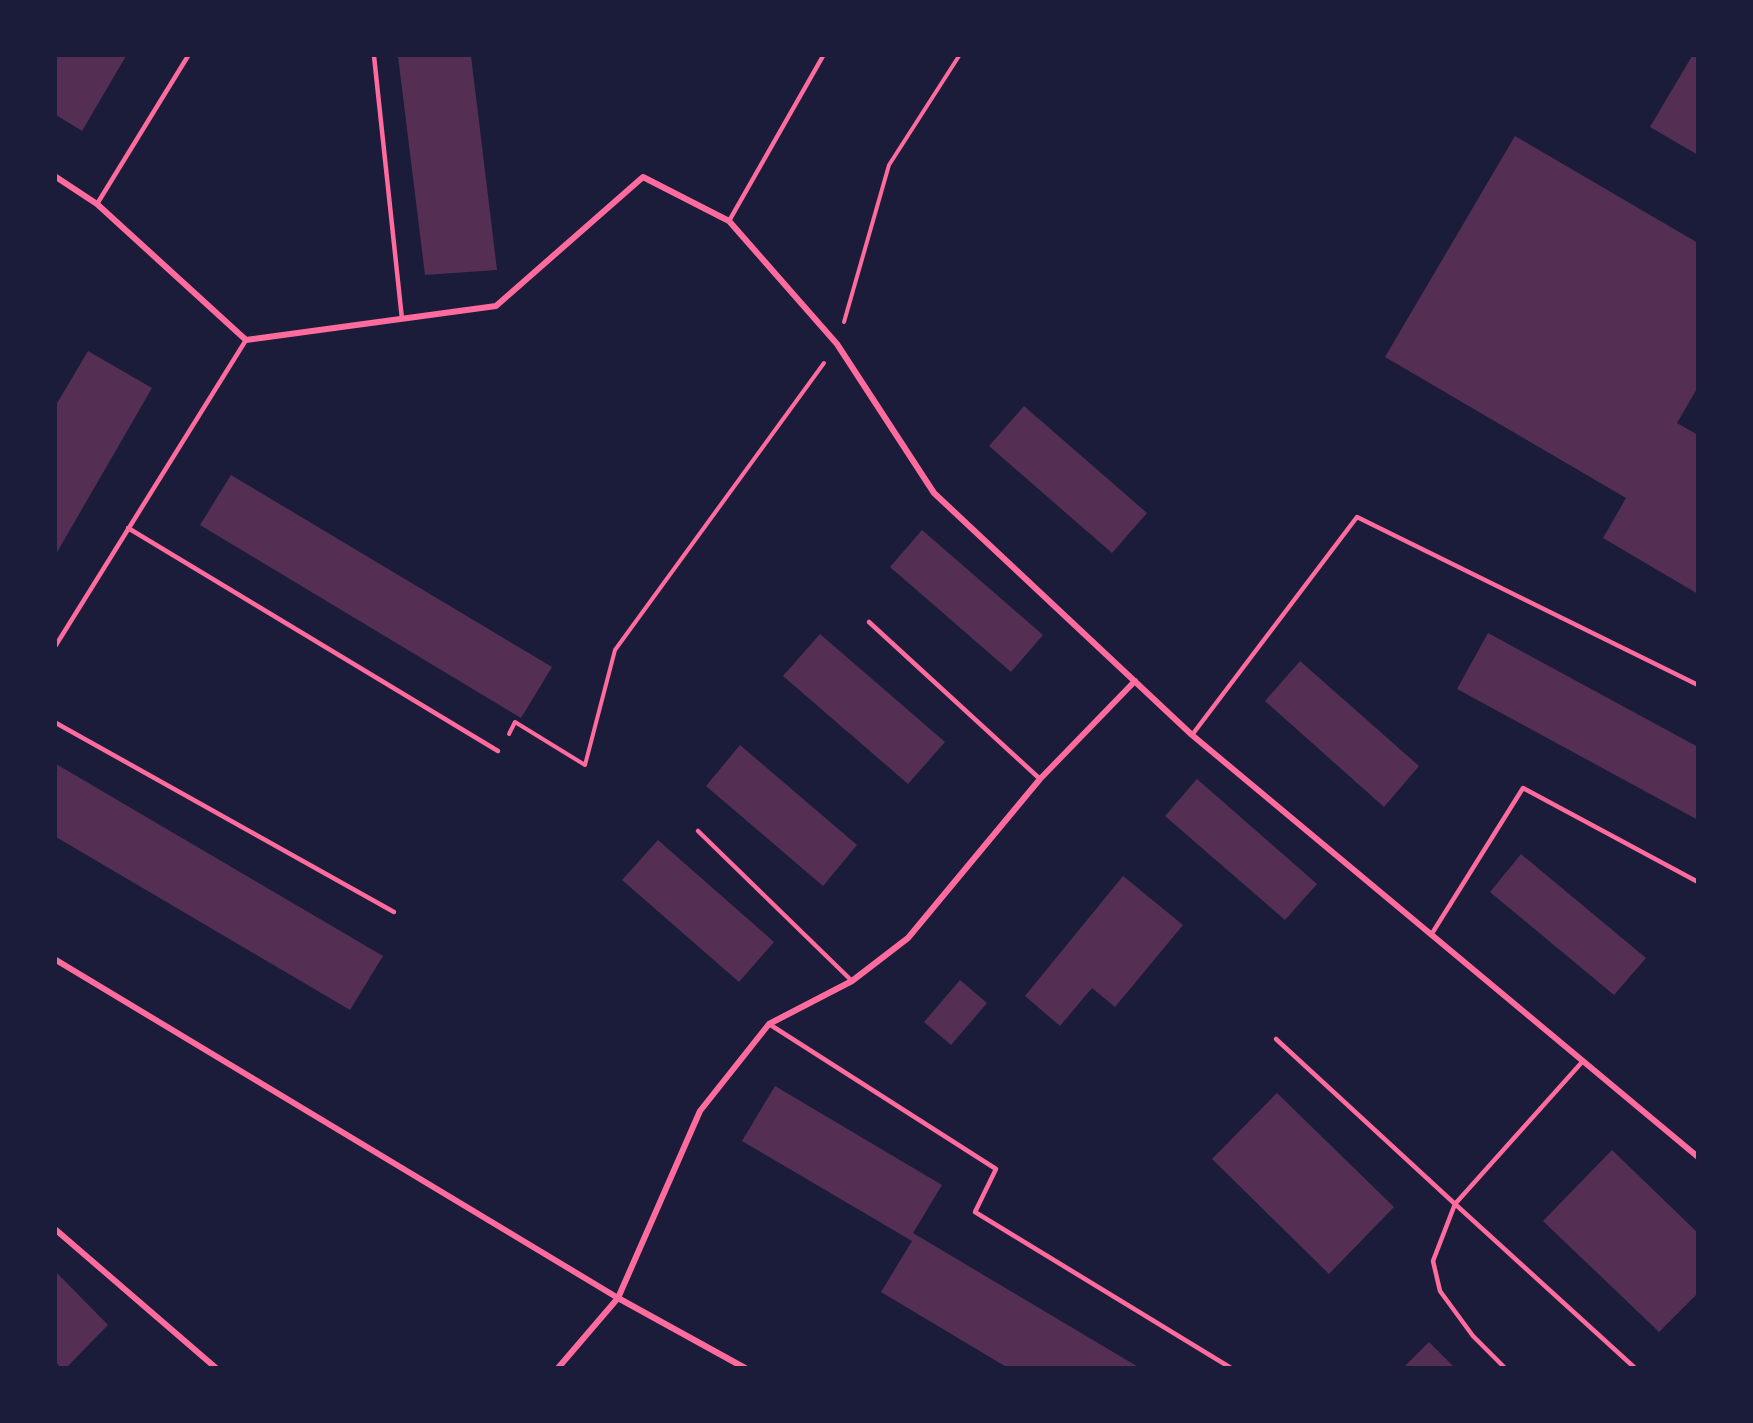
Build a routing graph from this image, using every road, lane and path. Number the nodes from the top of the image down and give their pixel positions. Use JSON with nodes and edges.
{"nodes":[{"id":1,"x":188,"y":56,"type":"edge"},
{"id":2,"x":374,"y":56,"type":"edge"},
{"id":3,"x":824,"y":56,"type":"edge"},
{"id":4,"x":959,"y":56,"type":"edge"},
{"id":5,"x":56,"y":177,"type":"edge"},
{"id":6,"x":97,"y":204,"type":"junction"},
{"id":7,"x":729,"y":221,"type":"junction"},
{"id":8,"x":402,"y":319,"type":"junction"},
{"id":9,"x":246,"y":340,"type":"junction"},
{"id":10,"x":837,"y":344,"type":"junction"},
{"id":11,"x":128,"y":528,"type":"junction"},
{"id":12,"x":869,"y":622,"type":"dead end"},
{"id":13,"x":56,"y":645,"type":"edge"},
{"id":14,"x":1135,"y":681,"type":"junction"},
{"id":15,"x":1698,"y":685,"type":"edge"},
{"id":16,"x":56,"y":723,"type":"edge"},
{"id":17,"x":1192,"y":735,"type":"junction"},
{"id":18,"x":498,"y":751,"type":"joint"},
{"id":19,"x":1040,"y":779,"type":"junction"},
{"id":20,"x":698,"y":831,"type":"dead end"},
{"id":21,"x":1698,"y":882,"type":"edge"},
{"id":22,"x":394,"y":912,"type":"dead end"},
{"id":23,"x":1431,"y":935,"type":"junction"},
{"id":24,"x":56,"y":960,"type":"edge"},
{"id":25,"x":852,"y":981,"type":"junction"},
{"id":26,"x":770,"y":1024,"type":"junction"},
{"id":27,"x":1276,"y":1040,"type":"dead end"},
{"id":28,"x":1583,"y":1061,"type":"junction"},
{"id":29,"x":1698,"y":1157,"type":"edge"},
{"id":30,"x":1455,"y":1204,"type":"junction"},
{"id":31,"x":56,"y":1230,"type":"edge"},
{"id":32,"x":618,"y":1298,"type":"junction"},
{"id":33,"x":216,"y":1368,"type":"edge"},
{"id":34,"x":558,"y":1368,"type":"edge"},
{"id":35,"x":745,"y":1368,"type":"edge"},
{"id":36,"x":1231,"y":1368,"type":"edge"},
{"id":37,"x":1505,"y":1368,"type":"edge"},
{"id":38,"x":1635,"y":1368,"type":"edge"}],
"edges":[{"from":1,"to":6,"type":"lane"},
{"from":2,"to":8,"type":"lane"},
{"from":3,"to":7,"type":"lane"},
{"from":4,"to":10,"type":"path"},
{"from":5,"to":6,"type":"street"},
{"from":6,"to":9,"type":"street"},
{"from":7,"to":8,"type":"street"},
{"from":7,"to":10,"type":"street"},
{"from":8,"to":9,"type":"street"},
{"from":9,"to":11,"type":"lane"},
{"from":10,"to":14,"type":"street"},
{"from":10,"to":18,"type":"path"},
{"from":11,"to":13,"type":"lane"},
{"from":11,"to":18,"type":"lane"},
{"from":12,"to":19,"type":"lane"},
{"from":14,"to":17,"type":"street"},
{"from":14,"to":19,"type":"street"},
{"from":15,"to":17,"type":"lane"},
{"from":16,"to":22,"type":"lane"},
{"from":17,"to":23,"type":"street"},
{"from":19,"to":25,"type":"street"},
{"from":20,"to":25,"type":"lane"},
{"from":21,"to":23,"type":"lane"},
{"from":23,"to":28,"type":"street"},
{"from":24,"to":32,"type":"street"},
{"from":25,"to":26,"type":"street"},
{"from":26,"to":32,"type":"street"},
{"from":26,"to":36,"type":"lane"},
{"from":27,"to":30,"type":"lane"},
{"from":28,"to":29,"type":"street"},
{"from":28,"to":30,"type":"lane"},
{"from":30,"to":37,"type":"lane"},
{"from":30,"to":38,"type":"lane"},
{"from":31,"to":33,"type":"street"},
{"from":32,"to":34,"type":"street"},
{"from":32,"to":35,"type":"street"}]}
